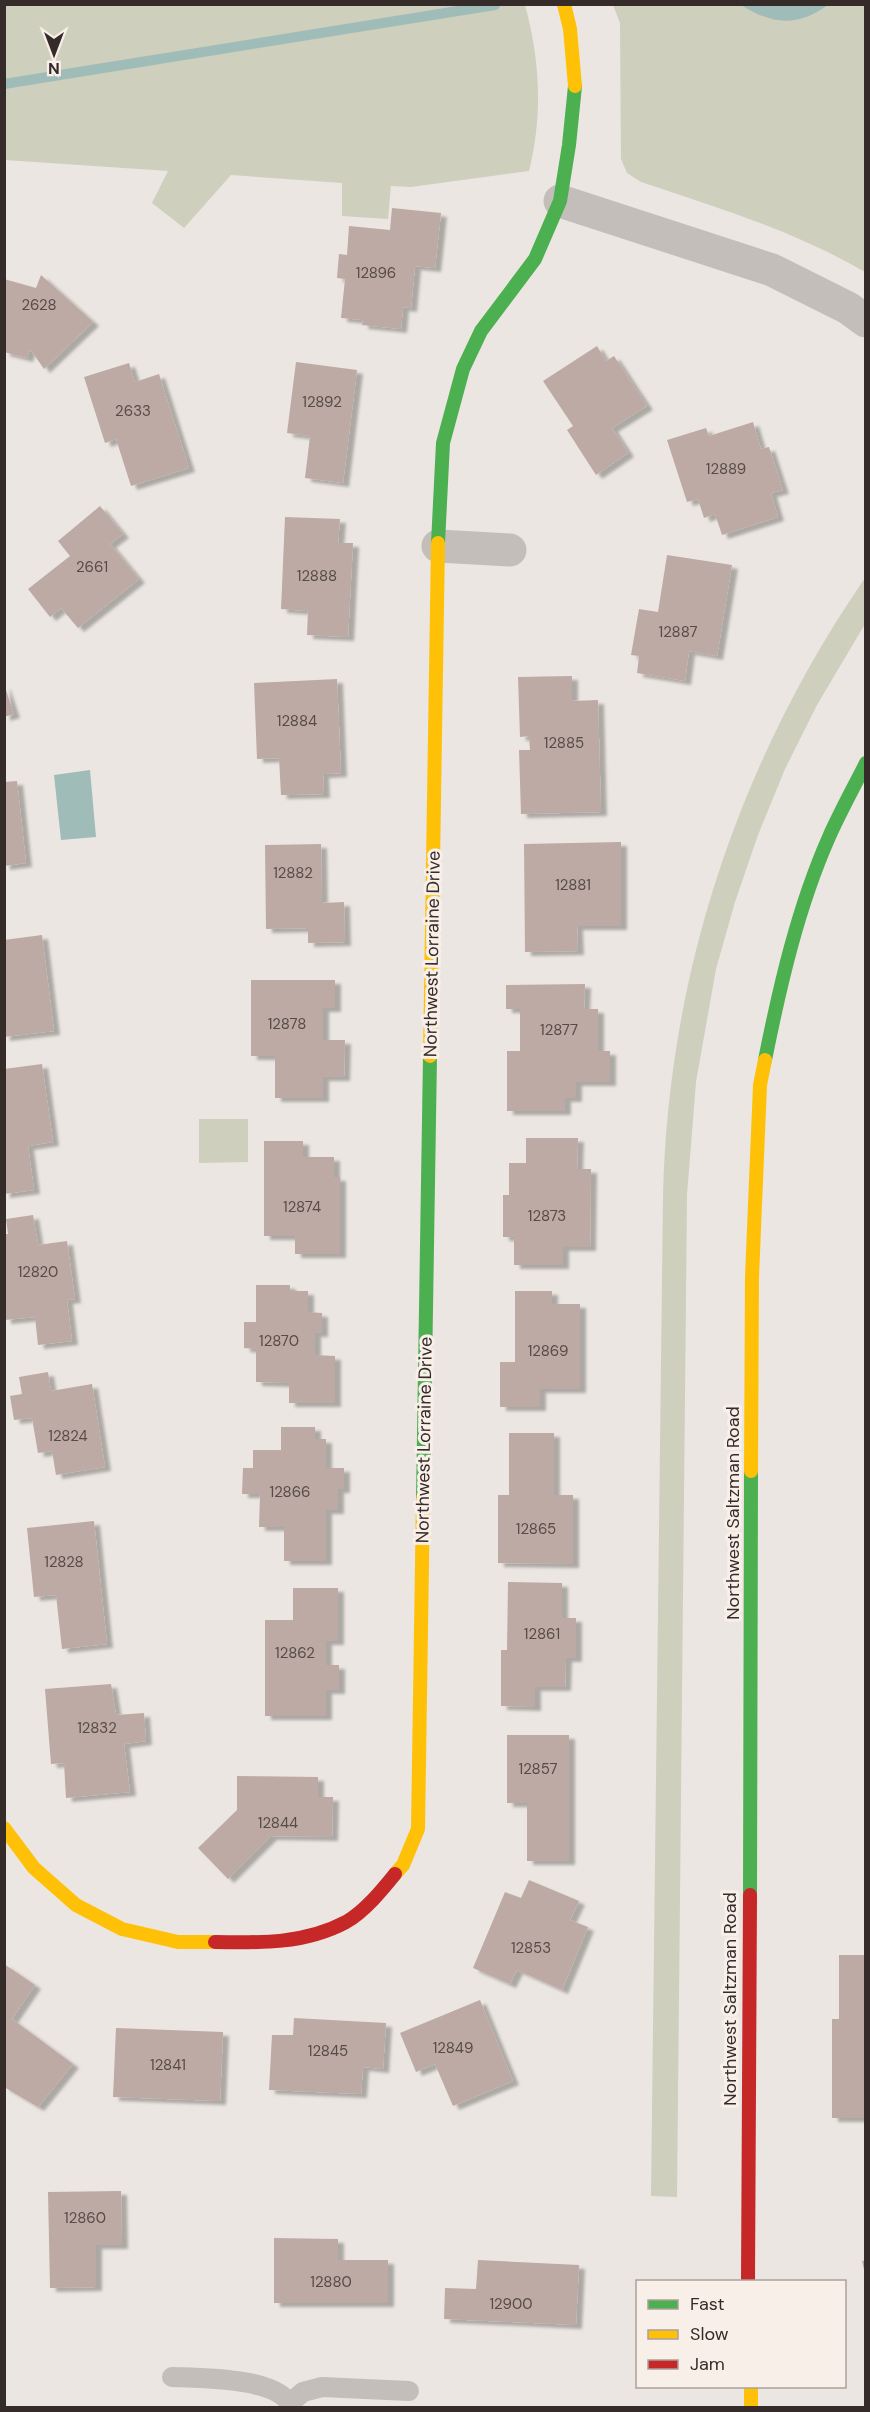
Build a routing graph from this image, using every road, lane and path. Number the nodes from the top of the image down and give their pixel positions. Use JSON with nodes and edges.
{"nodes":[{"id":1,"x":564,"y":4,"type":"edge"},
{"id":2,"x":560,"y":201,"type":"junction"},
{"id":3,"x":866,"y":321,"type":"edge"},
{"id":4,"x":438,"y":546,"type":"junction"},
{"id":5,"x":510,"y":550,"type":"dead end"},
{"id":6,"x":866,"y":762,"type":"edge"},
{"id":7,"x":4,"y":1828,"type":"edge"},
{"id":8,"x":748,"y":2280,"type":"edge"},
{"id":9,"x":172,"y":2377,"type":"dead end"},
{"id":10,"x":751,"y":2388,"type":"edge"},
{"id":11,"x":410,"y":2391,"type":"dead end"},
{"id":12,"x":290,"y":2405,"type":"edge"},
{"id":13,"x":751,"y":2408,"type":"edge"}],
"edges":[{"from":1,"to":2,"type":"street","name":"Northwest Lorraine Drive"},
{"from":2,"to":3,"type":"street"},
{"from":2,"to":4,"type":"street","name":"Northwest Lorraine Drive"},
{"from":4,"to":5,"type":"street"},
{"from":4,"to":7,"type":"street","name":"Northwest Lorraine Drive"},
{"from":6,"to":8,"type":"street","name":"Northwest Saltzman Road"},
{"from":9,"to":12,"type":"lane"},
{"from":10,"to":13,"type":"street"},
{"from":11,"to":12,"type":"lane"}]}
